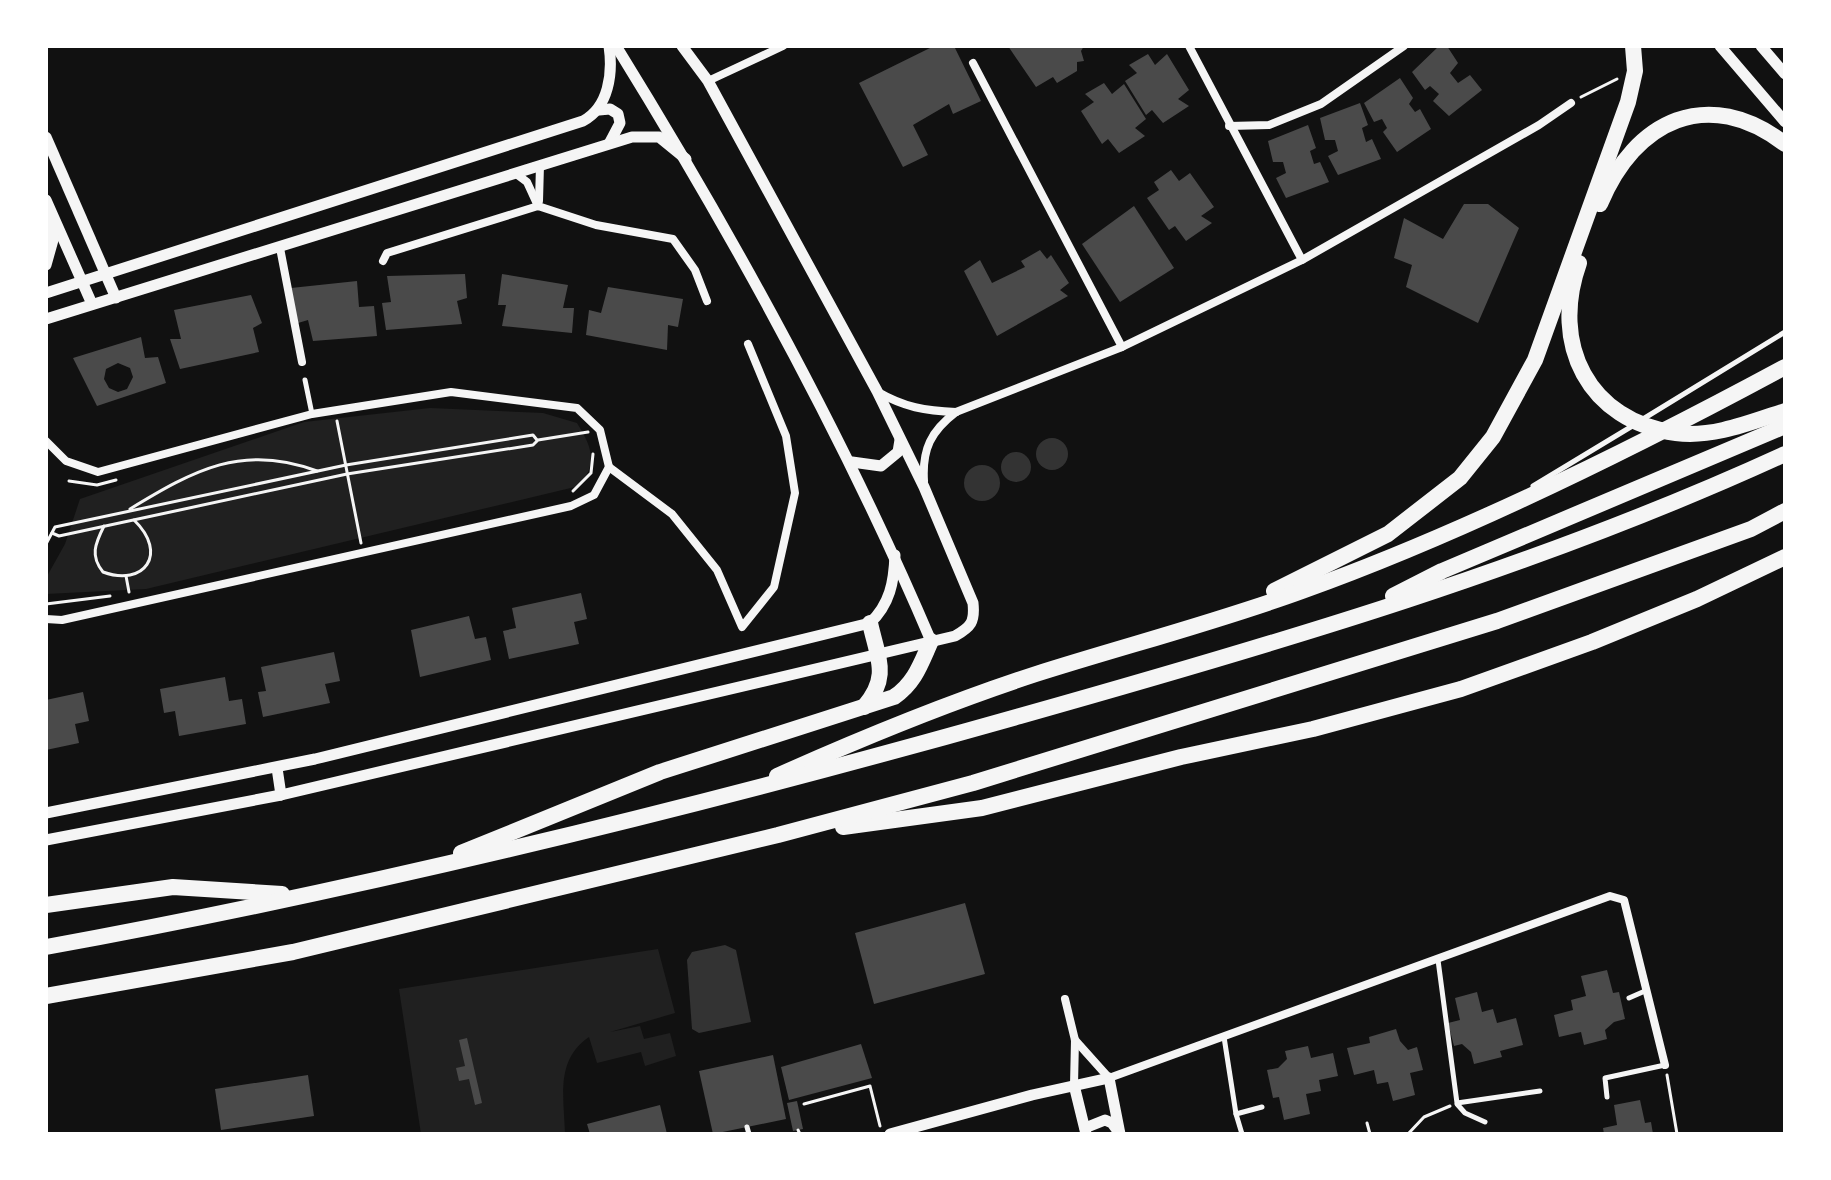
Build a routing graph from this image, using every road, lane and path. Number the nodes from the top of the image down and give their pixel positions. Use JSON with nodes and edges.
{"nodes":[{"id":1,"x":609,"y":46,"type":"edge"},
{"id":2,"x":616,"y":46,"type":"edge"},
{"id":3,"x":682,"y":46,"type":"edge"},
{"id":4,"x":783,"y":46,"type":"edge"},
{"id":5,"x":1189,"y":46,"type":"edge"},
{"id":6,"x":1404,"y":46,"type":"edge"},
{"id":7,"x":1633,"y":46,"type":"edge"},
{"id":8,"x":1720,"y":46,"type":"edge"},
{"id":9,"x":1761,"y":46,"type":"edge"},
{"id":10,"x":973,"y":63,"type":"dead end"},
{"id":11,"x":1635,"y":71,"type":"junction"},
{"id":12,"x":1785,"y":74,"type":"edge"},
{"id":13,"x":708,"y":81,"type":"junction"},
{"id":14,"x":1571,"y":103,"type":"joint"},
{"id":15,"x":599,"y":110,"type":"junction"},
{"id":16,"x":1785,"y":122,"type":"edge"},
{"id":17,"x":1229,"y":126,"type":"junction"},
{"id":18,"x":46,"y":137,"type":"edge"},
{"id":19,"x":610,"y":142,"type":"junction"},
{"id":20,"x":1785,"y":144,"type":"edge"},
{"id":21,"x":686,"y":159,"type":"junction"},
{"id":22,"x":540,"y":165,"type":"junction"},
{"id":23,"x":515,"y":173,"type":"junction"},
{"id":24,"x":48,"y":205,"type":"edge"},
{"id":25,"x":538,"y":206,"type":"junction"},
{"id":26,"x":280,"y":248,"type":"junction"},
{"id":27,"x":1302,"y":260,"type":"junction"},
{"id":28,"x":383,"y":261,"type":"dead end"},
{"id":29,"x":46,"y":265,"type":"edge"},
{"id":30,"x":107,"y":275,"type":"junction"},
{"id":31,"x":83,"y":282,"type":"junction"},
{"id":32,"x":46,"y":293,"type":"edge"},
{"id":33,"x":116,"y":298,"type":"junction"},
{"id":34,"x":707,"y":301,"type":"dead end"},
{"id":35,"x":92,"y":304,"type":"junction"},
{"id":36,"x":46,"y":319,"type":"edge"},
{"id":37,"x":1785,"y":332,"type":"edge"},
{"id":38,"x":748,"y":344,"type":"dead end"},
{"id":39,"x":1122,"y":347,"type":"junction"},
{"id":40,"x":302,"y":362,"type":"dead end"},
{"id":41,"x":1785,"y":367,"type":"edge"},
{"id":42,"x":305,"y":380,"type":"dead end"},
{"id":43,"x":877,"y":391,"type":"junction"},
{"id":44,"x":1785,"y":411,"type":"edge"},
{"id":45,"x":956,"y":412,"type":"junction"},
{"id":46,"x":312,"y":414,"type":"junction"},
{"id":47,"x":336,"y":416,"type":"junction"},
{"id":48,"x":348,"y":419,"type":"dead end"},
{"id":49,"x":324,"y":423,"type":"dead end"},
{"id":50,"x":580,"y":426,"type":"dead end"},
{"id":51,"x":1785,"y":426,"type":"edge"},
{"id":52,"x":600,"y":430,"type":"junction"},
{"id":53,"x":586,"y":432,"type":"junction"},
{"id":54,"x":590,"y":437,"type":"dead end"},
{"id":55,"x":900,"y":439,"type":"junction"},
{"id":56,"x":538,"y":440,"type":"junction"},
{"id":57,"x":46,"y":441,"type":"edge"},
{"id":58,"x":456,"y":446,"type":"junction"},
{"id":59,"x":593,"y":452,"type":"dead end"},
{"id":60,"x":1785,"y":454,"type":"edge"},
{"id":61,"x":458,"y":455,"type":"junction"},
{"id":62,"x":852,"y":462,"type":"junction"},
{"id":63,"x":346,"y":465,"type":"junction"},
{"id":64,"x":609,"y":467,"type":"junction"},
{"id":65,"x":317,"y":471,"type":"junction"},
{"id":66,"x":347,"y":474,"type":"junction"},
{"id":67,"x":119,"y":479,"type":"dead end"},
{"id":68,"x":69,"y":481,"type":"dead end"},
{"id":69,"x":924,"y":487,"type":"junction"},
{"id":70,"x":230,"y":490,"type":"junction"},
{"id":71,"x":571,"y":493,"type":"dead end"},
{"id":72,"x":232,"y":499,"type":"junction"},
{"id":73,"x":1496,"y":509,"type":"junction"},
{"id":74,"x":1785,"y":511,"type":"edge"},
{"id":75,"x":125,"y":512,"type":"junction"},
{"id":76,"x":134,"y":520,"type":"junction"},
{"id":77,"x":127,"y":521,"type":"junction"},
{"id":78,"x":104,"y":526,"type":"junction"},
{"id":79,"x":52,"y":533,"type":"junction"},
{"id":80,"x":46,"y":544,"type":"edge"},
{"id":81,"x":363,"y":554,"type":"junction"},
{"id":82,"x":895,"y":555,"type":"junction"},
{"id":83,"x":1785,"y":557,"type":"edge"},
{"id":84,"x":126,"y":576,"type":"junction"},
{"id":85,"x":121,"y":594,"type":"dead end"},
{"id":86,"x":113,"y":596,"type":"dead end"},
{"id":87,"x":46,"y":604,"type":"edge"},
{"id":88,"x":46,"y":619,"type":"edge"},
{"id":89,"x":870,"y":623,"type":"junction"},
{"id":90,"x":1338,"y":624,"type":"junction"},
{"id":91,"x":1177,"y":632,"type":"junction"},
{"id":92,"x":931,"y":641,"type":"junction"},
{"id":93,"x":877,"y":654,"type":"junction"},
{"id":94,"x":863,"y":709,"type":"junction"},
{"id":95,"x":277,"y":768,"type":"junction"},
{"id":96,"x":281,"y":795,"type":"junction"},
{"id":97,"x":726,"y":799,"type":"junction"},
{"id":98,"x":46,"y":813,"type":"edge"},
{"id":99,"x":778,"y":835,"type":"junction"},
{"id":100,"x":46,"y":840,"type":"edge"},
{"id":101,"x":414,"y":872,"type":"junction"},
{"id":102,"x":304,"y":895,"type":"junction"},
{"id":103,"x":46,"y":905,"type":"edge"},
{"id":104,"x":46,"y":947,"type":"edge"},
{"id":105,"x":1437,"y":959,"type":"junction"},
{"id":106,"x":1645,"y":991,"type":"junction"},
{"id":107,"x":46,"y":996,"type":"edge"},
{"id":108,"x":1629,"y":998,"type":"dead end"},
{"id":109,"x":1065,"y":999,"type":"dead end"},
{"id":110,"x":1224,"y":1036,"type":"junction"},
{"id":111,"x":1075,"y":1040,"type":"junction"},
{"id":112,"x":1665,"y":1065,"type":"junction"},
{"id":113,"x":1109,"y":1078,"type":"junction"},
{"id":114,"x":1074,"y":1085,"type":"junction"},
{"id":115,"x":834,"y":1088,"type":"dead end"},
{"id":116,"x":1540,"y":1091,"type":"dead end"},
{"id":117,"x":837,"y":1095,"type":"junction"},
{"id":118,"x":1607,"y":1097,"type":"dead end"},
{"id":119,"x":1457,"y":1103,"type":"junction"},
{"id":120,"x":804,"y":1104,"type":"dead end"},
{"id":121,"x":1262,"y":1107,"type":"dead end"},
{"id":122,"x":1236,"y":1114,"type":"junction"},
{"id":123,"x":1485,"y":1122,"type":"dead end"},
{"id":124,"x":1367,"y":1123,"type":"dead end"},
{"id":125,"x":747,"y":1127,"type":"dead end"},
{"id":126,"x":1085,"y":1131,"type":"edge"},
{"id":127,"x":749,"y":1134,"type":"edge"},
{"id":128,"x":882,"y":1134,"type":"edge"},
{"id":129,"x":890,"y":1134,"type":"edge"},
{"id":130,"x":1120,"y":1134,"type":"edge"},
{"id":131,"x":1242,"y":1134,"type":"edge"},
{"id":132,"x":1370,"y":1134,"type":"edge"},
{"id":133,"x":1408,"y":1134,"type":"edge"},
{"id":134,"x":1677,"y":1134,"type":"edge"}],
"edges":[{"from":1,"to":15,"type":"street"},
{"from":2,"to":21,"type":"street"},
{"from":3,"to":13,"type":"street"},
{"from":4,"to":13,"type":"street"},
{"from":5,"to":17,"type":"street"},
{"from":6,"to":17,"type":"street"},
{"from":7,"to":11,"type":"highway"},
{"from":8,"to":16,"type":"street"},
{"from":9,"to":12,"type":"street"},
{"from":10,"to":39,"type":"street"},
{"from":11,"to":14,"type":"path"},
{"from":11,"to":91,"type":"highway"},
{"from":13,"to":43,"type":"street"},
{"from":14,"to":27,"type":"street"},
{"from":15,"to":19,"type":"street"},
{"from":15,"to":30,"type":"street"},
{"from":17,"to":27,"type":"street"},
{"from":18,"to":30,"type":"street"},
{"from":19,"to":21,"type":"street"},
{"from":19,"to":22,"type":"street"},
{"from":20,"to":44,"type":"highway"},
{"from":21,"to":62,"type":"street"},
{"from":22,"to":23,"type":"street"},
{"from":22,"to":25,"type":"street"},
{"from":23,"to":25,"type":"street"},
{"from":23,"to":26,"type":"street"},
{"from":24,"to":29,"type":"street"},
{"from":24,"to":31,"type":"street"},
{"from":25,"to":28,"type":"street"},
{"from":25,"to":34,"type":"street"},
{"from":26,"to":33,"type":"street"},
{"from":26,"to":40,"type":"street"},
{"from":27,"to":39,"type":"street"},
{"from":30,"to":31,"type":"street"},
{"from":30,"to":33,"type":"street"},
{"from":31,"to":32,"type":"street"},
{"from":31,"to":35,"type":"street"},
{"from":33,"to":35,"type":"street"},
{"from":35,"to":36,"type":"street"},
{"from":37,"to":73,"type":"lane"},
{"from":38,"to":64,"type":"street"},
{"from":39,"to":45,"type":"street"},
{"from":41,"to":73,"type":"highway"},
{"from":42,"to":46,"type":"lane"},
{"from":43,"to":45,"type":"street"},
{"from":43,"to":55,"type":"street"},
{"from":45,"to":69,"type":"street"},
{"from":46,"to":47,"type":"street"},
{"from":46,"to":57,"type":"street"},
{"from":47,"to":48,"type":"path"},
{"from":47,"to":49,"type":"path"},
{"from":47,"to":52,"type":"street"},
{"from":47,"to":63,"type":"path"},
{"from":50,"to":53,"type":"path"},
{"from":51,"to":90,"type":"highway"},
{"from":52,"to":53,"type":"path"},
{"from":52,"to":64,"type":"street"},
{"from":53,"to":54,"type":"path"},
{"from":53,"to":56,"type":"path"},
{"from":55,"to":62,"type":"street"},
{"from":55,"to":69,"type":"street"},
{"from":56,"to":58,"type":"path"},
{"from":56,"to":61,"type":"path"},
{"from":58,"to":61,"type":"path"},
{"from":58,"to":63,"type":"path"},
{"from":59,"to":71,"type":"path"},
{"from":60,"to":90,"type":"highway"},
{"from":61,"to":66,"type":"path"},
{"from":62,"to":82,"type":"street"},
{"from":63,"to":65,"type":"path"},
{"from":63,"to":66,"type":"path"},
{"from":64,"to":81,"type":"street"},
{"from":65,"to":70,"type":"path"},
{"from":65,"to":75,"type":"path"},
{"from":66,"to":72,"type":"path"},
{"from":66,"to":81,"type":"path"},
{"from":67,"to":68,"type":"path"},
{"from":69,"to":92,"type":"street"},
{"from":70,"to":72,"type":"path"},
{"from":70,"to":75,"type":"path"},
{"from":72,"to":76,"type":"path"},
{"from":73,"to":91,"type":"highway"},
{"from":74,"to":99,"type":"highway"},
{"from":75,"to":77,"type":"path"},
{"from":75,"to":79,"type":"path"},
{"from":76,"to":77,"type":"path"},
{"from":76,"to":84,"type":"path"},
{"from":77,"to":78,"type":"path"},
{"from":78,"to":79,"type":"path"},
{"from":78,"to":84,"type":"path"},
{"from":79,"to":80,"type":"path"},
{"from":81,"to":88,"type":"street"},
{"from":82,"to":89,"type":"street"},
{"from":82,"to":92,"type":"street"},
{"from":83,"to":99,"type":"highway"},
{"from":84,"to":85,"type":"path"},
{"from":86,"to":87,"type":"path"},
{"from":89,"to":93,"type":"highway"},
{"from":89,"to":95,"type":"street"},
{"from":90,"to":97,"type":"highway"},
{"from":91,"to":97,"type":"highway"},
{"from":92,"to":93,"type":"street"},
{"from":92,"to":94,"type":"highway"},
{"from":93,"to":94,"type":"highway"},
{"from":93,"to":96,"type":"street"},
{"from":94,"to":101,"type":"highway"},
{"from":95,"to":96,"type":"street"},
{"from":95,"to":98,"type":"street"},
{"from":96,"to":100,"type":"street"},
{"from":97,"to":101,"type":"highway"},
{"from":99,"to":107,"type":"highway"},
{"from":101,"to":102,"type":"highway"},
{"from":102,"to":103,"type":"highway"},
{"from":102,"to":104,"type":"highway"},
{"from":105,"to":106,"type":"street"},
{"from":105,"to":110,"type":"street"},
{"from":105,"to":119,"type":"lane"},
{"from":106,"to":108,"type":"lane"},
{"from":106,"to":112,"type":"street"},
{"from":109,"to":111,"type":"street"},
{"from":110,"to":113,"type":"street"},
{"from":110,"to":122,"type":"lane"},
{"from":111,"to":113,"type":"street"},
{"from":111,"to":114,"type":"street"},
{"from":112,"to":118,"type":"lane"},
{"from":112,"to":134,"type":"path"},
{"from":113,"to":114,"type":"street"},
{"from":113,"to":130,"type":"street"},
{"from":114,"to":126,"type":"street"},
{"from":114,"to":129,"type":"street"},
{"from":115,"to":117,"type":"path"},
{"from":116,"to":119,"type":"lane"},
{"from":117,"to":120,"type":"path"},
{"from":117,"to":128,"type":"path"},
{"from":119,"to":123,"type":"lane"},
{"from":119,"to":133,"type":"path"},
{"from":121,"to":122,"type":"lane"},
{"from":122,"to":131,"type":"lane"},
{"from":124,"to":132,"type":"path"},
{"from":125,"to":127,"type":"lane"},
{"from":126,"to":130,"type":"street"}]}
